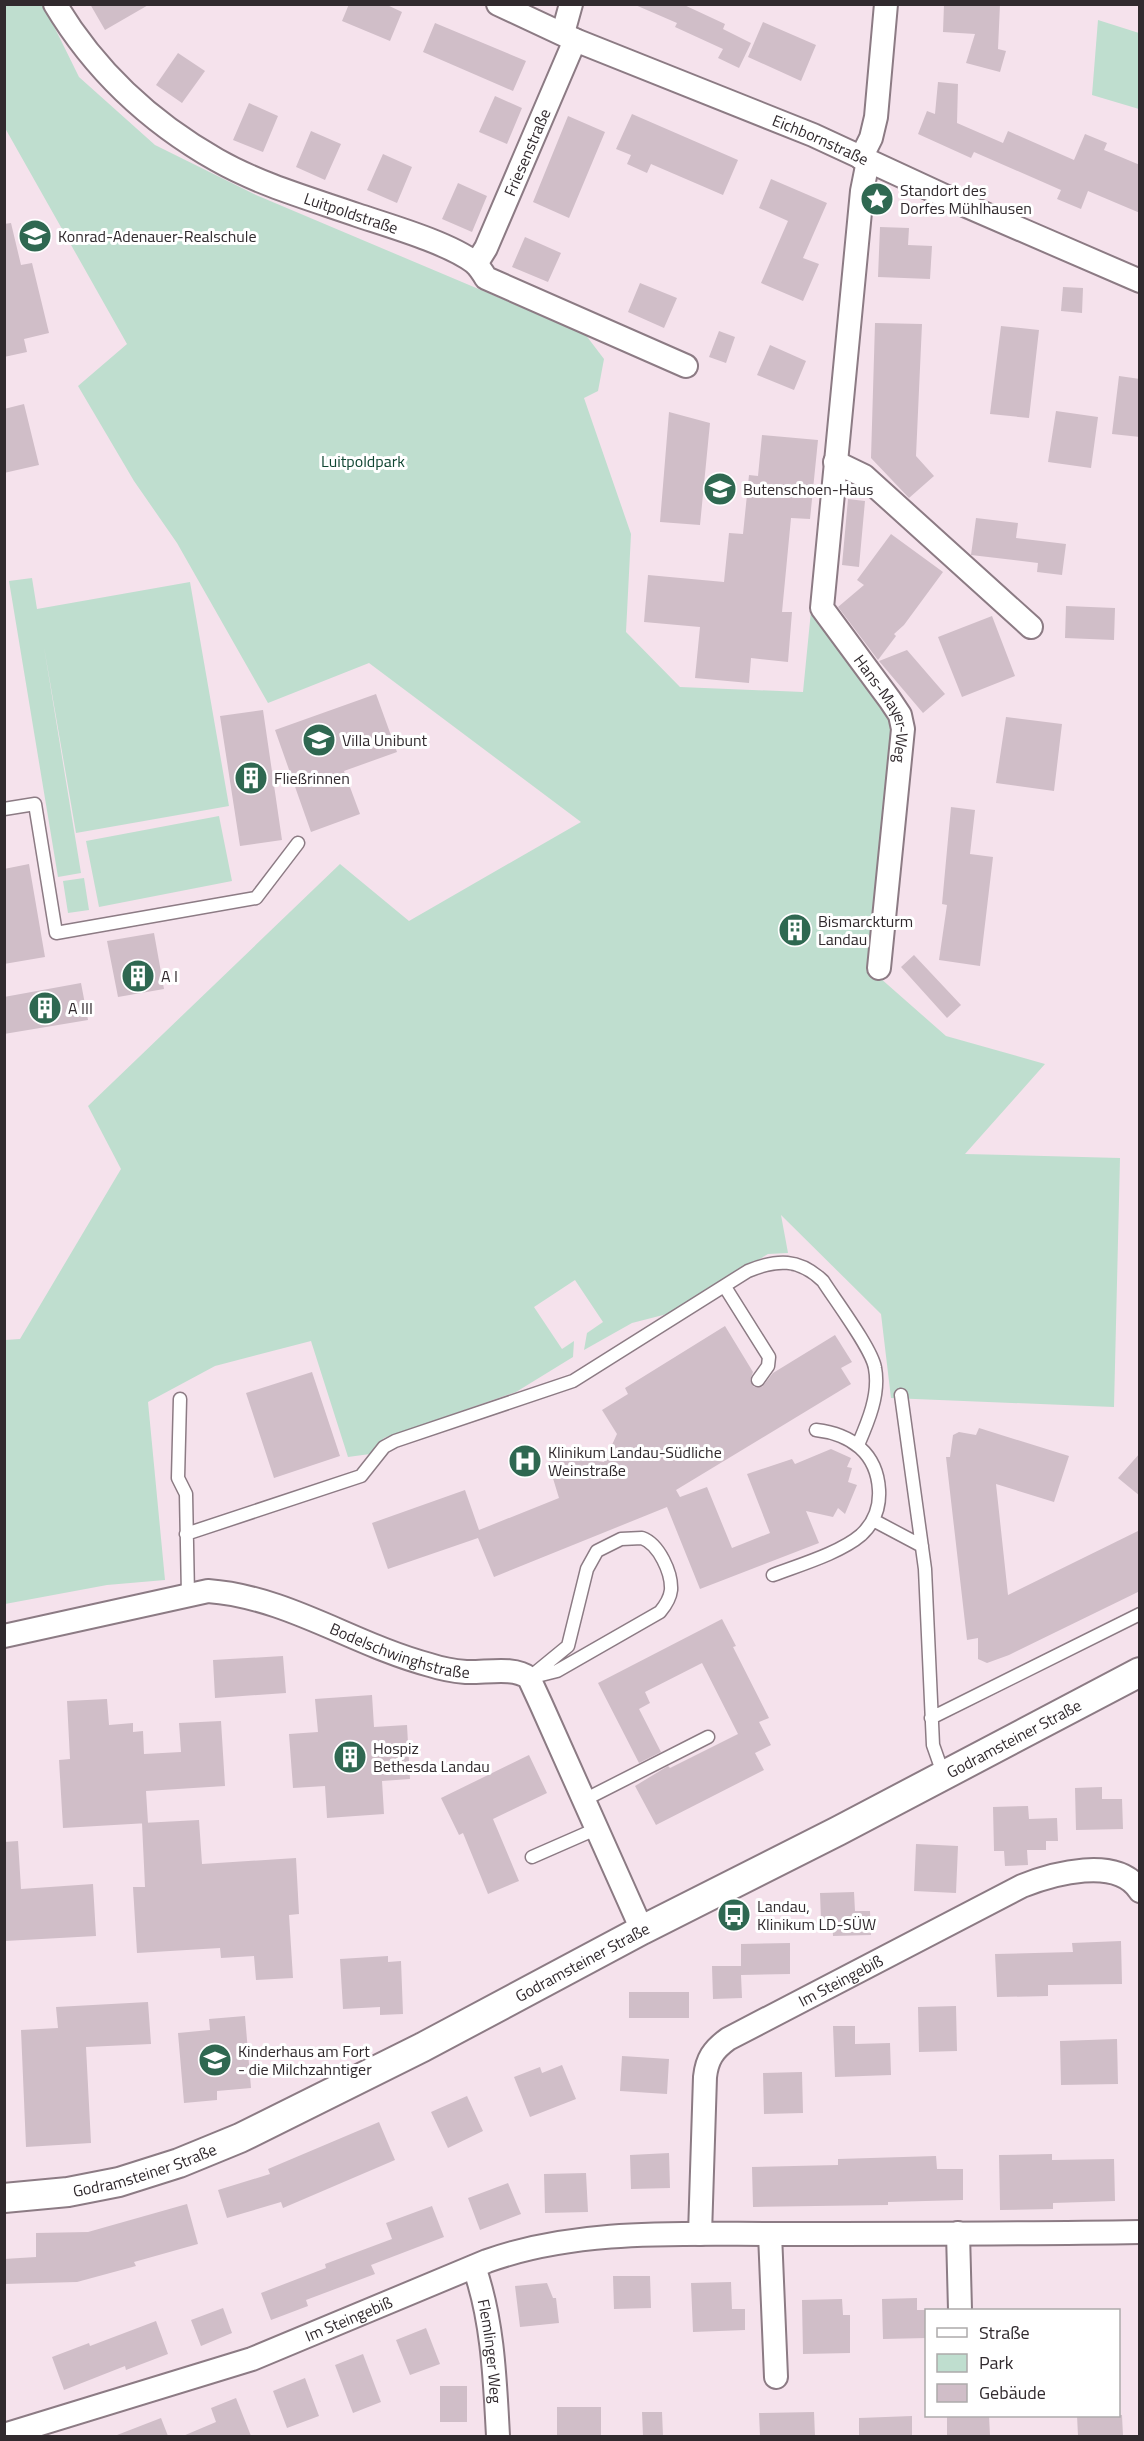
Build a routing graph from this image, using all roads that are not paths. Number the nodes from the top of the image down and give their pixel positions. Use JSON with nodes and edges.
{"nodes":[{"id":1,"x":55,"y":4,"type":"edge"},
{"id":2,"x":498,"y":4,"type":"edge"},
{"id":3,"x":571,"y":4,"type":"edge"},
{"id":4,"x":886,"y":4,"type":"edge"},
{"id":5,"x":569,"y":37,"type":"junction"},
{"id":6,"x":865,"y":160,"type":"junction"},
{"id":7,"x":476,"y":264,"type":"junction"},
{"id":8,"x":1140,"y":281,"type":"edge"},
{"id":9,"x":686,"y":366,"type":"dead end"},
{"id":10,"x":836,"y":462,"type":"junction"},
{"id":11,"x":1031,"y":627,"type":"dead end"},
{"id":12,"x":4,"y":808,"type":"edge"},
{"id":13,"x":298,"y":843,"type":"dead end"},
{"id":14,"x":879,"y":968,"type":"dead end"},
{"id":15,"x":725,"y":1287,"type":"junction"},
{"id":16,"x":758,"y":1380,"type":"dead end"},
{"id":17,"x":901,"y":1395,"type":"dead end"},
{"id":18,"x":180,"y":1399,"type":"dead end"},
{"id":19,"x":816,"y":1430,"type":"dead end"},
{"id":20,"x":858,"y":1445,"type":"junction"},
{"id":21,"x":873,"y":1520,"type":"junction"},
{"id":22,"x":186,"y":1534,"type":"junction"},
{"id":23,"x":922,"y":1546,"type":"junction"},
{"id":24,"x":773,"y":1575,"type":"dead end"},
{"id":25,"x":198,"y":1593,"type":"junction"},
{"id":26,"x":1140,"y":1614,"type":"edge"},
{"id":27,"x":4,"y":1636,"type":"edge"},
{"id":28,"x":571,"y":1638,"type":"junction"},
{"id":29,"x":592,"y":1651,"type":"junction"},
{"id":30,"x":1140,"y":1672,"type":"edge"},
{"id":31,"x":529,"y":1678,"type":"junction"},
{"id":32,"x":932,"y":1718,"type":"junction"},
{"id":33,"x":708,"y":1737,"type":"dead end"},
{"id":34,"x":946,"y":1773,"type":"junction"},
{"id":35,"x":584,"y":1800,"type":"junction"},
{"id":36,"x":596,"y":1828,"type":"junction"},
{"id":37,"x":532,"y":1857,"type":"dead end"},
{"id":38,"x":1140,"y":1891,"type":"edge"},
{"id":39,"x":642,"y":1930,"type":"junction"},
{"id":40,"x":4,"y":2198,"type":"edge"},
{"id":41,"x":1140,"y":2232,"type":"edge"},
{"id":42,"x":958,"y":2233,"type":"junction"},
{"id":43,"x":700,"y":2234,"type":"junction"},
{"id":44,"x":770,"y":2234,"type":"junction"},
{"id":45,"x":474,"y":2267,"type":"junction"},
{"id":46,"x":960,"y":2309,"type":"edge"},
{"id":47,"x":776,"y":2377,"type":"dead end"},
{"id":48,"x":4,"y":2435,"type":"edge"},
{"id":49,"x":498,"y":2436,"type":"edge"}],
"edges":[{"from":1,"to":7,"type":"street","name":"Luitpoldstraße"},
{"from":2,"to":5,"type":"street","name":"Eichbornstraße"},
{"from":3,"to":5,"type":"street","name":"Friesenstraße"},
{"from":4,"to":6,"type":"street","name":"Hans-Mayer-Weg"},
{"from":5,"to":6,"type":"street","name":"Eichbornstraße"},
{"from":5,"to":7,"type":"street","name":"Friesenstraße"},
{"from":6,"to":8,"type":"street","name":"Eichbornstraße"},
{"from":6,"to":10,"type":"street","name":"Hans-Mayer-Weg"},
{"from":7,"to":9,"type":"street","name":"Luitpoldstraße"},
{"from":10,"to":11,"type":"street"},
{"from":10,"to":14,"type":"street","name":"Hans-Mayer-Weg"},
{"from":12,"to":13,"type":"lane"},
{"from":15,"to":16,"type":"lane"},
{"from":15,"to":20,"type":"lane"},
{"from":15,"to":22,"type":"lane"},
{"from":17,"to":23,"type":"lane"},
{"from":18,"to":22,"type":"lane"},
{"from":19,"to":20,"type":"lane"},
{"from":20,"to":21,"type":"lane"},
{"from":21,"to":23,"type":"lane"},
{"from":21,"to":24,"type":"lane"},
{"from":22,"to":25,"type":"lane"},
{"from":23,"to":32,"type":"lane"},
{"from":25,"to":27,"type":"street","name":"Bodelschwinghstraße"},
{"from":25,"to":31,"type":"street","name":"Bodelschwinghstraße"},
{"from":26,"to":32,"type":"lane"},
{"from":28,"to":29,"type":"lane"},
{"from":28,"to":29,"type":"lane"},
{"from":28,"to":31,"type":"lane"},
{"from":29,"to":31,"type":"lane"},
{"from":30,"to":34,"type":"street","name":"Godramsteiner Straße"},
{"from":31,"to":35,"type":"street"},
{"from":32,"to":34,"type":"lane"},
{"from":33,"to":35,"type":"lane"},
{"from":34,"to":39,"type":"street","name":"Godramsteiner Straße"},
{"from":35,"to":36,"type":"street"},
{"from":36,"to":37,"type":"lane"},
{"from":36,"to":39,"type":"street"},
{"from":38,"to":43,"type":"street","name":"Im Steingebiß"},
{"from":39,"to":40,"type":"street","name":"Godramsteiner Straße"},
{"from":41,"to":42,"type":"street","name":"Im Steingebiß"},
{"from":42,"to":44,"type":"street","name":"Im Steingebiß"},
{"from":42,"to":46,"type":"street"},
{"from":43,"to":44,"type":"street","name":"Im Steingebiß"},
{"from":43,"to":45,"type":"street","name":"Im Steingebiß"},
{"from":44,"to":47,"type":"street"},
{"from":45,"to":48,"type":"street","name":"Im Steingebiß"},
{"from":45,"to":49,"type":"street","name":"Flemlinger Weg"}]}
